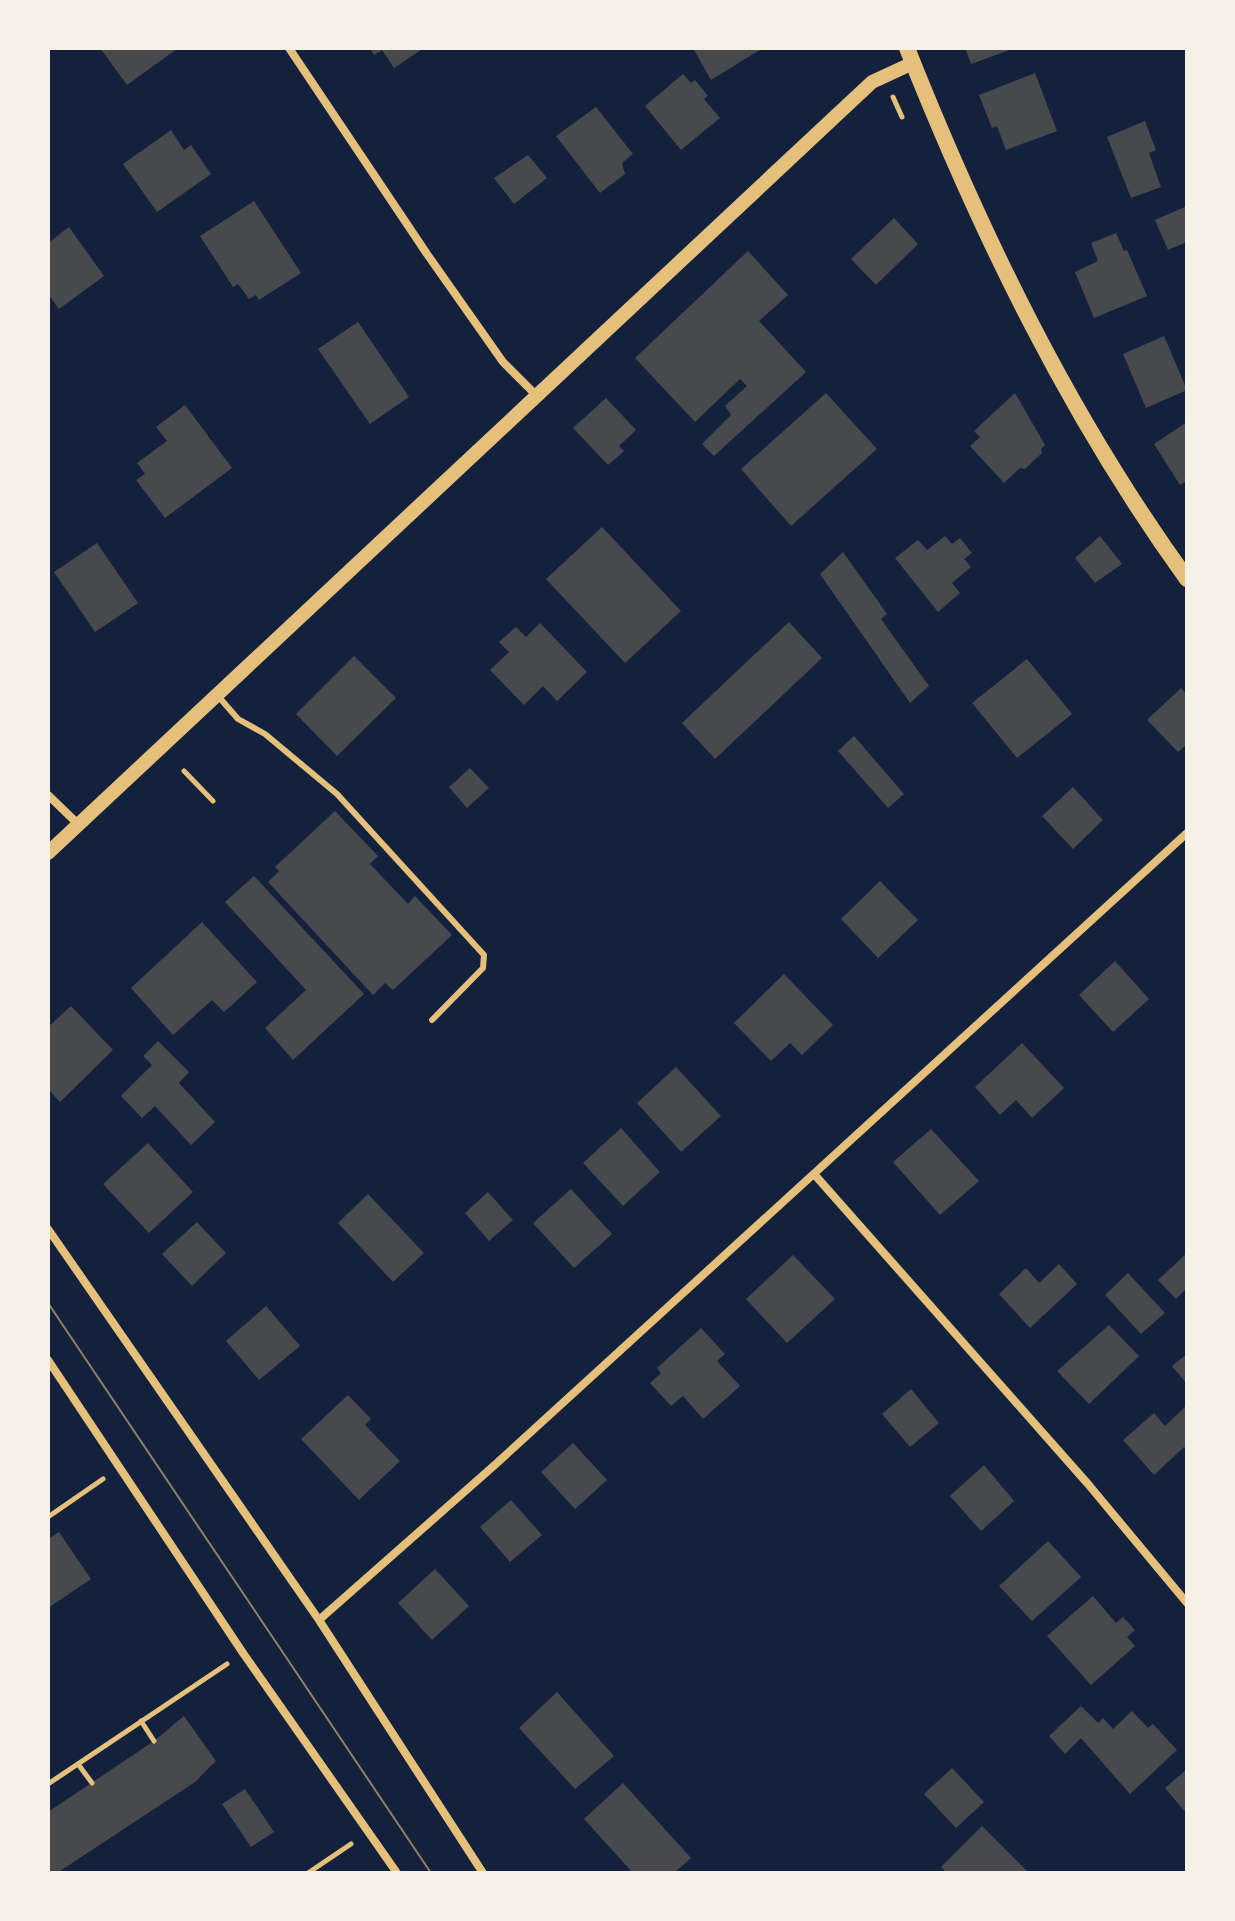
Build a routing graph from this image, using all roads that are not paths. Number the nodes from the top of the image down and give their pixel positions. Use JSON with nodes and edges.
{"nodes":[{"id":1,"x":289,"y":48,"type":"edge"},
{"id":2,"x":910,"y":56,"type":"edge"},
{"id":3,"x":537,"y":396,"type":"junction"},
{"id":4,"x":1187,"y":579,"type":"edge"},
{"id":5,"x":216,"y":694,"type":"junction"},
{"id":6,"x":48,"y":795,"type":"edge"},
{"id":7,"x":78,"y":824,"type":"junction"},
{"id":8,"x":1187,"y":833,"type":"edge"},
{"id":9,"x":48,"y":853,"type":"edge"},
{"id":10,"x":432,"y":1020,"type":"dead end"},
{"id":11,"x":814,"y":1174,"type":"junction"},
{"id":12,"x":48,"y":1229,"type":"edge"},
{"id":13,"x":48,"y":1360,"type":"edge"},
{"id":14,"x":1187,"y":1603,"type":"edge"},
{"id":15,"x":319,"y":1620,"type":"junction"},
{"id":16,"x":397,"y":1873,"type":"edge"},
{"id":17,"x":483,"y":1873,"type":"edge"}],
"edges":[{"from":1,"to":3,"type":"street"},
{"from":2,"to":3,"type":"street"},
{"from":2,"to":4,"type":"main road"},
{"from":3,"to":5,"type":"street"},
{"from":5,"to":7,"type":"street"},
{"from":5,"to":10,"type":"lane"},
{"from":6,"to":7,"type":"street"},
{"from":7,"to":9,"type":"street"},
{"from":8,"to":11,"type":"street"},
{"from":11,"to":14,"type":"street"},
{"from":11,"to":15,"type":"street"},
{"from":12,"to":15,"type":"street"},
{"from":13,"to":16,"type":"street"},
{"from":15,"to":17,"type":"street"}]}
